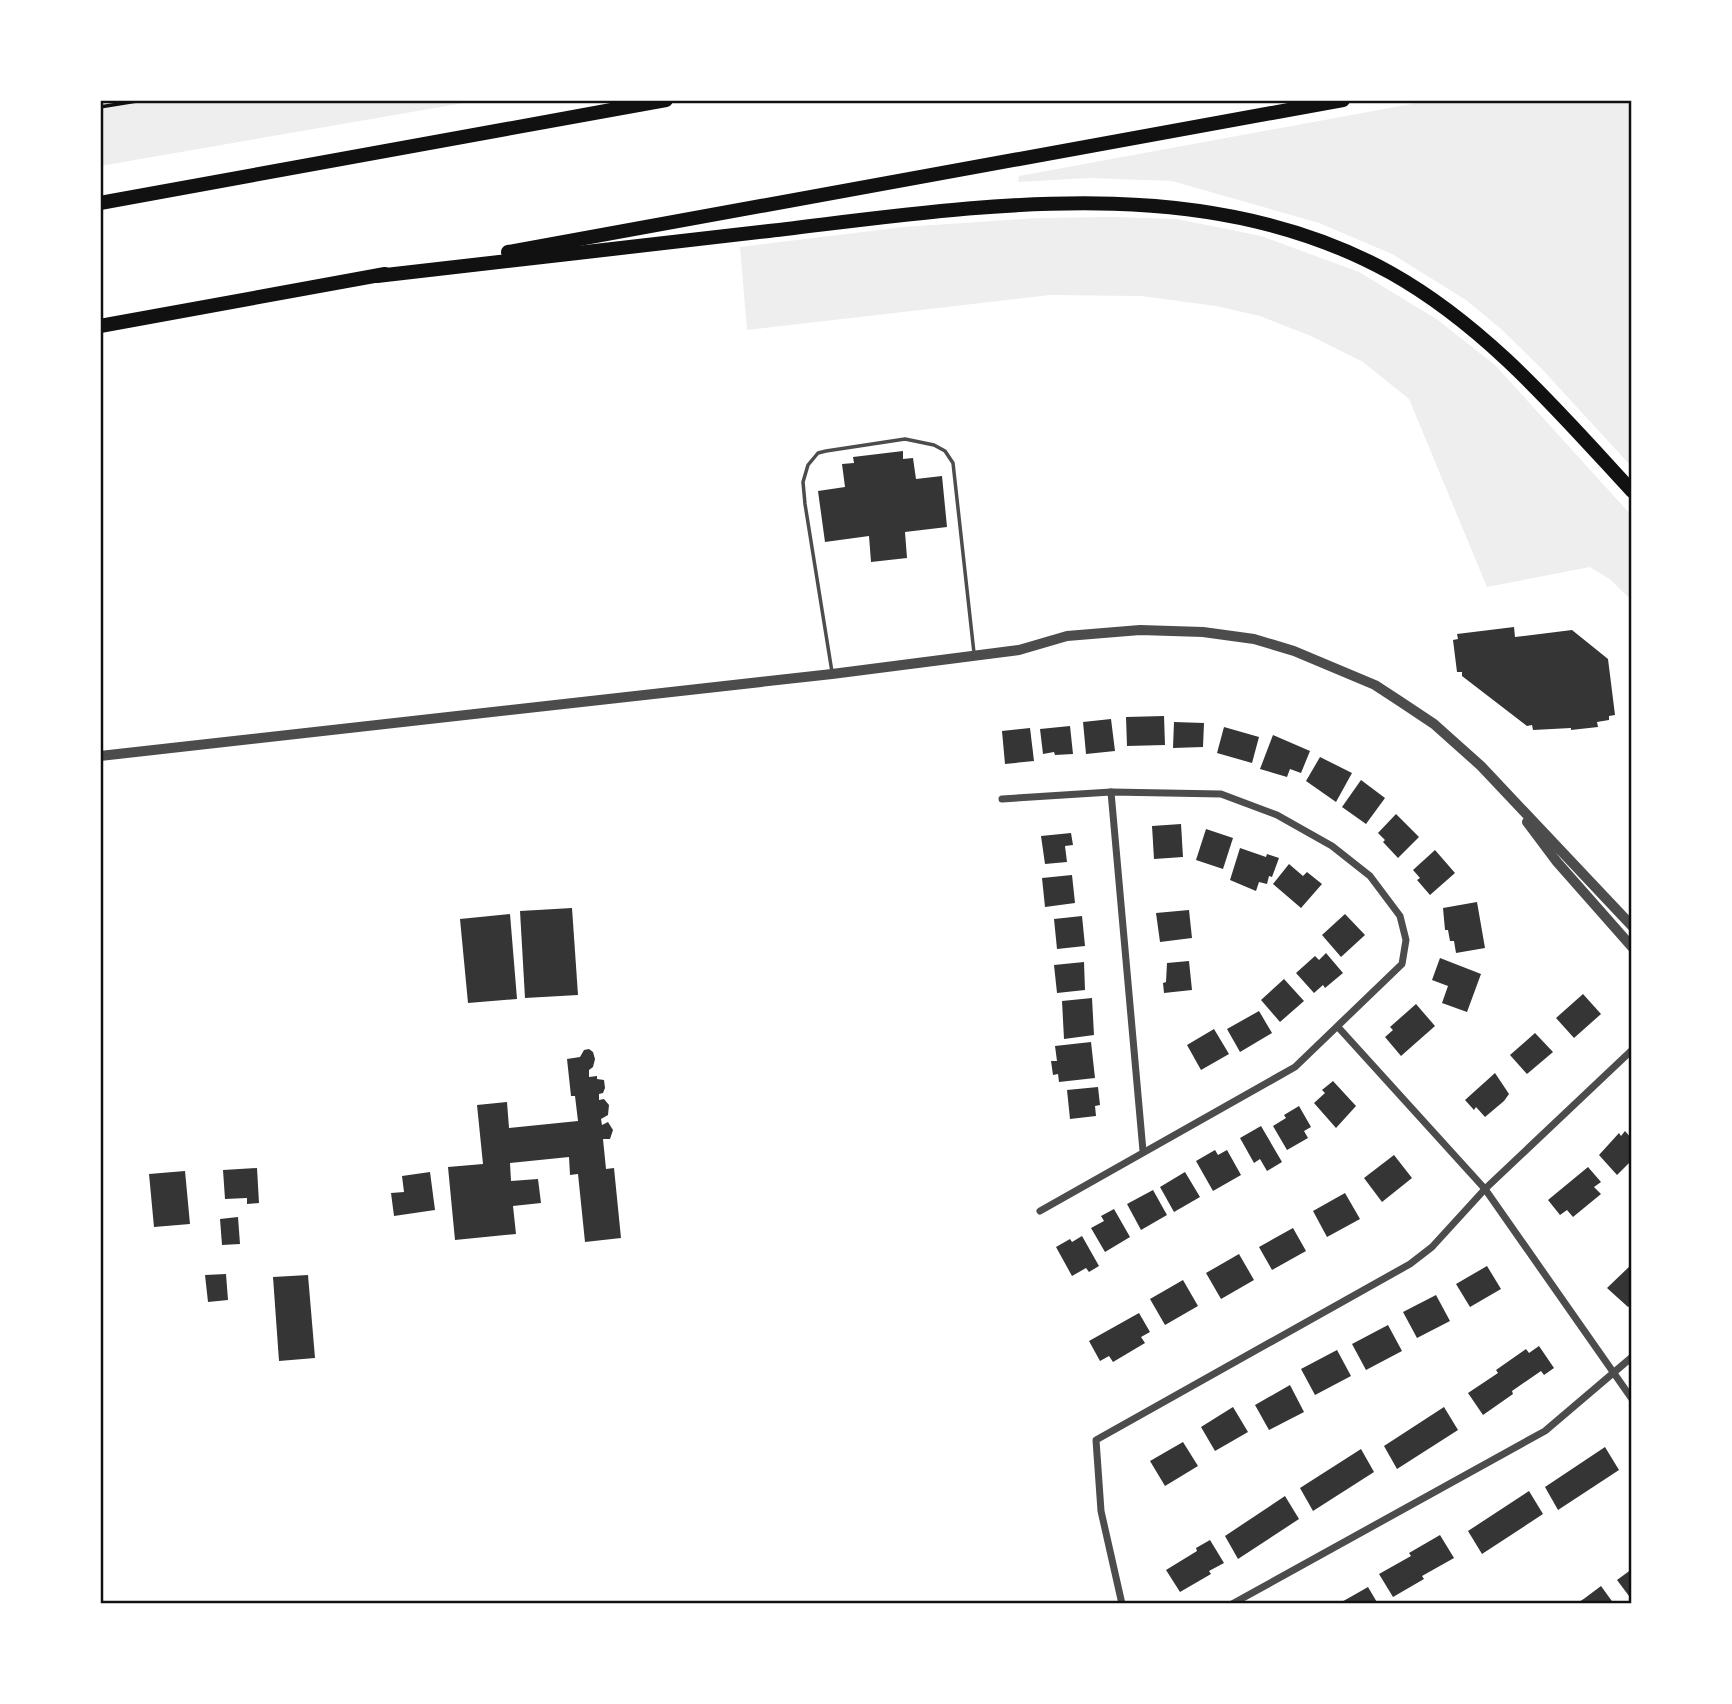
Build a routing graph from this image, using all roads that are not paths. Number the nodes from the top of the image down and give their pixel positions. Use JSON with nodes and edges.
{"nodes":[{"id":1,"x":666,"y":100,"type":"edge"},
{"id":2,"x":1343,"y":100,"type":"edge"},
{"id":3,"x":100,"y":203,"type":"edge"},
{"id":4,"x":377,"y":276,"type":"junction"},
{"id":5,"x":100,"y":326,"type":"edge"},
{"id":6,"x":1632,"y":491,"type":"edge"},
{"id":7,"x":975,"y":656,"type":"junction"},
{"id":8,"x":832,"y":674,"type":"junction"},
{"id":9,"x":100,"y":755,"type":"edge"},
{"id":10,"x":1497,"y":782,"type":"junction"},
{"id":11,"x":1111,"y":792,"type":"junction"},
{"id":12,"x":1002,"y":799,"type":"dead end"},
{"id":13,"x":1632,"y":926,"type":"edge"},
{"id":14,"x":1632,"y":947,"type":"edge"},
{"id":15,"x":1338,"y":1027,"type":"junction"},
{"id":16,"x":1632,"y":1051,"type":"edge"},
{"id":17,"x":1143,"y":1151,"type":"junction"},
{"id":18,"x":1485,"y":1189,"type":"junction"},
{"id":19,"x":1040,"y":1211,"type":"dead end"},
{"id":20,"x":1632,"y":1357,"type":"edge"},
{"id":21,"x":1614,"y":1373,"type":"junction"},
{"id":22,"x":1632,"y":1399,"type":"edge"},
{"id":23,"x":1122,"y":1604,"type":"edge"},
{"id":24,"x":1232,"y":1604,"type":"edge"}],
"edges":[{"from":1,"to":3,"type":"highway"},
{"from":2,"to":4,"type":"highway"},
{"from":4,"to":5,"type":"highway"},
{"from":4,"to":6,"type":"highway"},
{"from":7,"to":8,"type":"street"},
{"from":7,"to":8,"type":"lane"},
{"from":7,"to":10,"type":"street"},
{"from":8,"to":9,"type":"street"},
{"from":10,"to":13,"type":"street"},
{"from":10,"to":14,"type":"street"},
{"from":11,"to":12,"type":"street"},
{"from":11,"to":15,"type":"street"},
{"from":11,"to":17,"type":"street"},
{"from":15,"to":17,"type":"street"},
{"from":15,"to":18,"type":"street"},
{"from":16,"to":18,"type":"street"},
{"from":17,"to":19,"type":"street"},
{"from":18,"to":21,"type":"street"},
{"from":18,"to":23,"type":"street"},
{"from":20,"to":21,"type":"street"},
{"from":21,"to":22,"type":"street"},
{"from":21,"to":24,"type":"street"}]}
